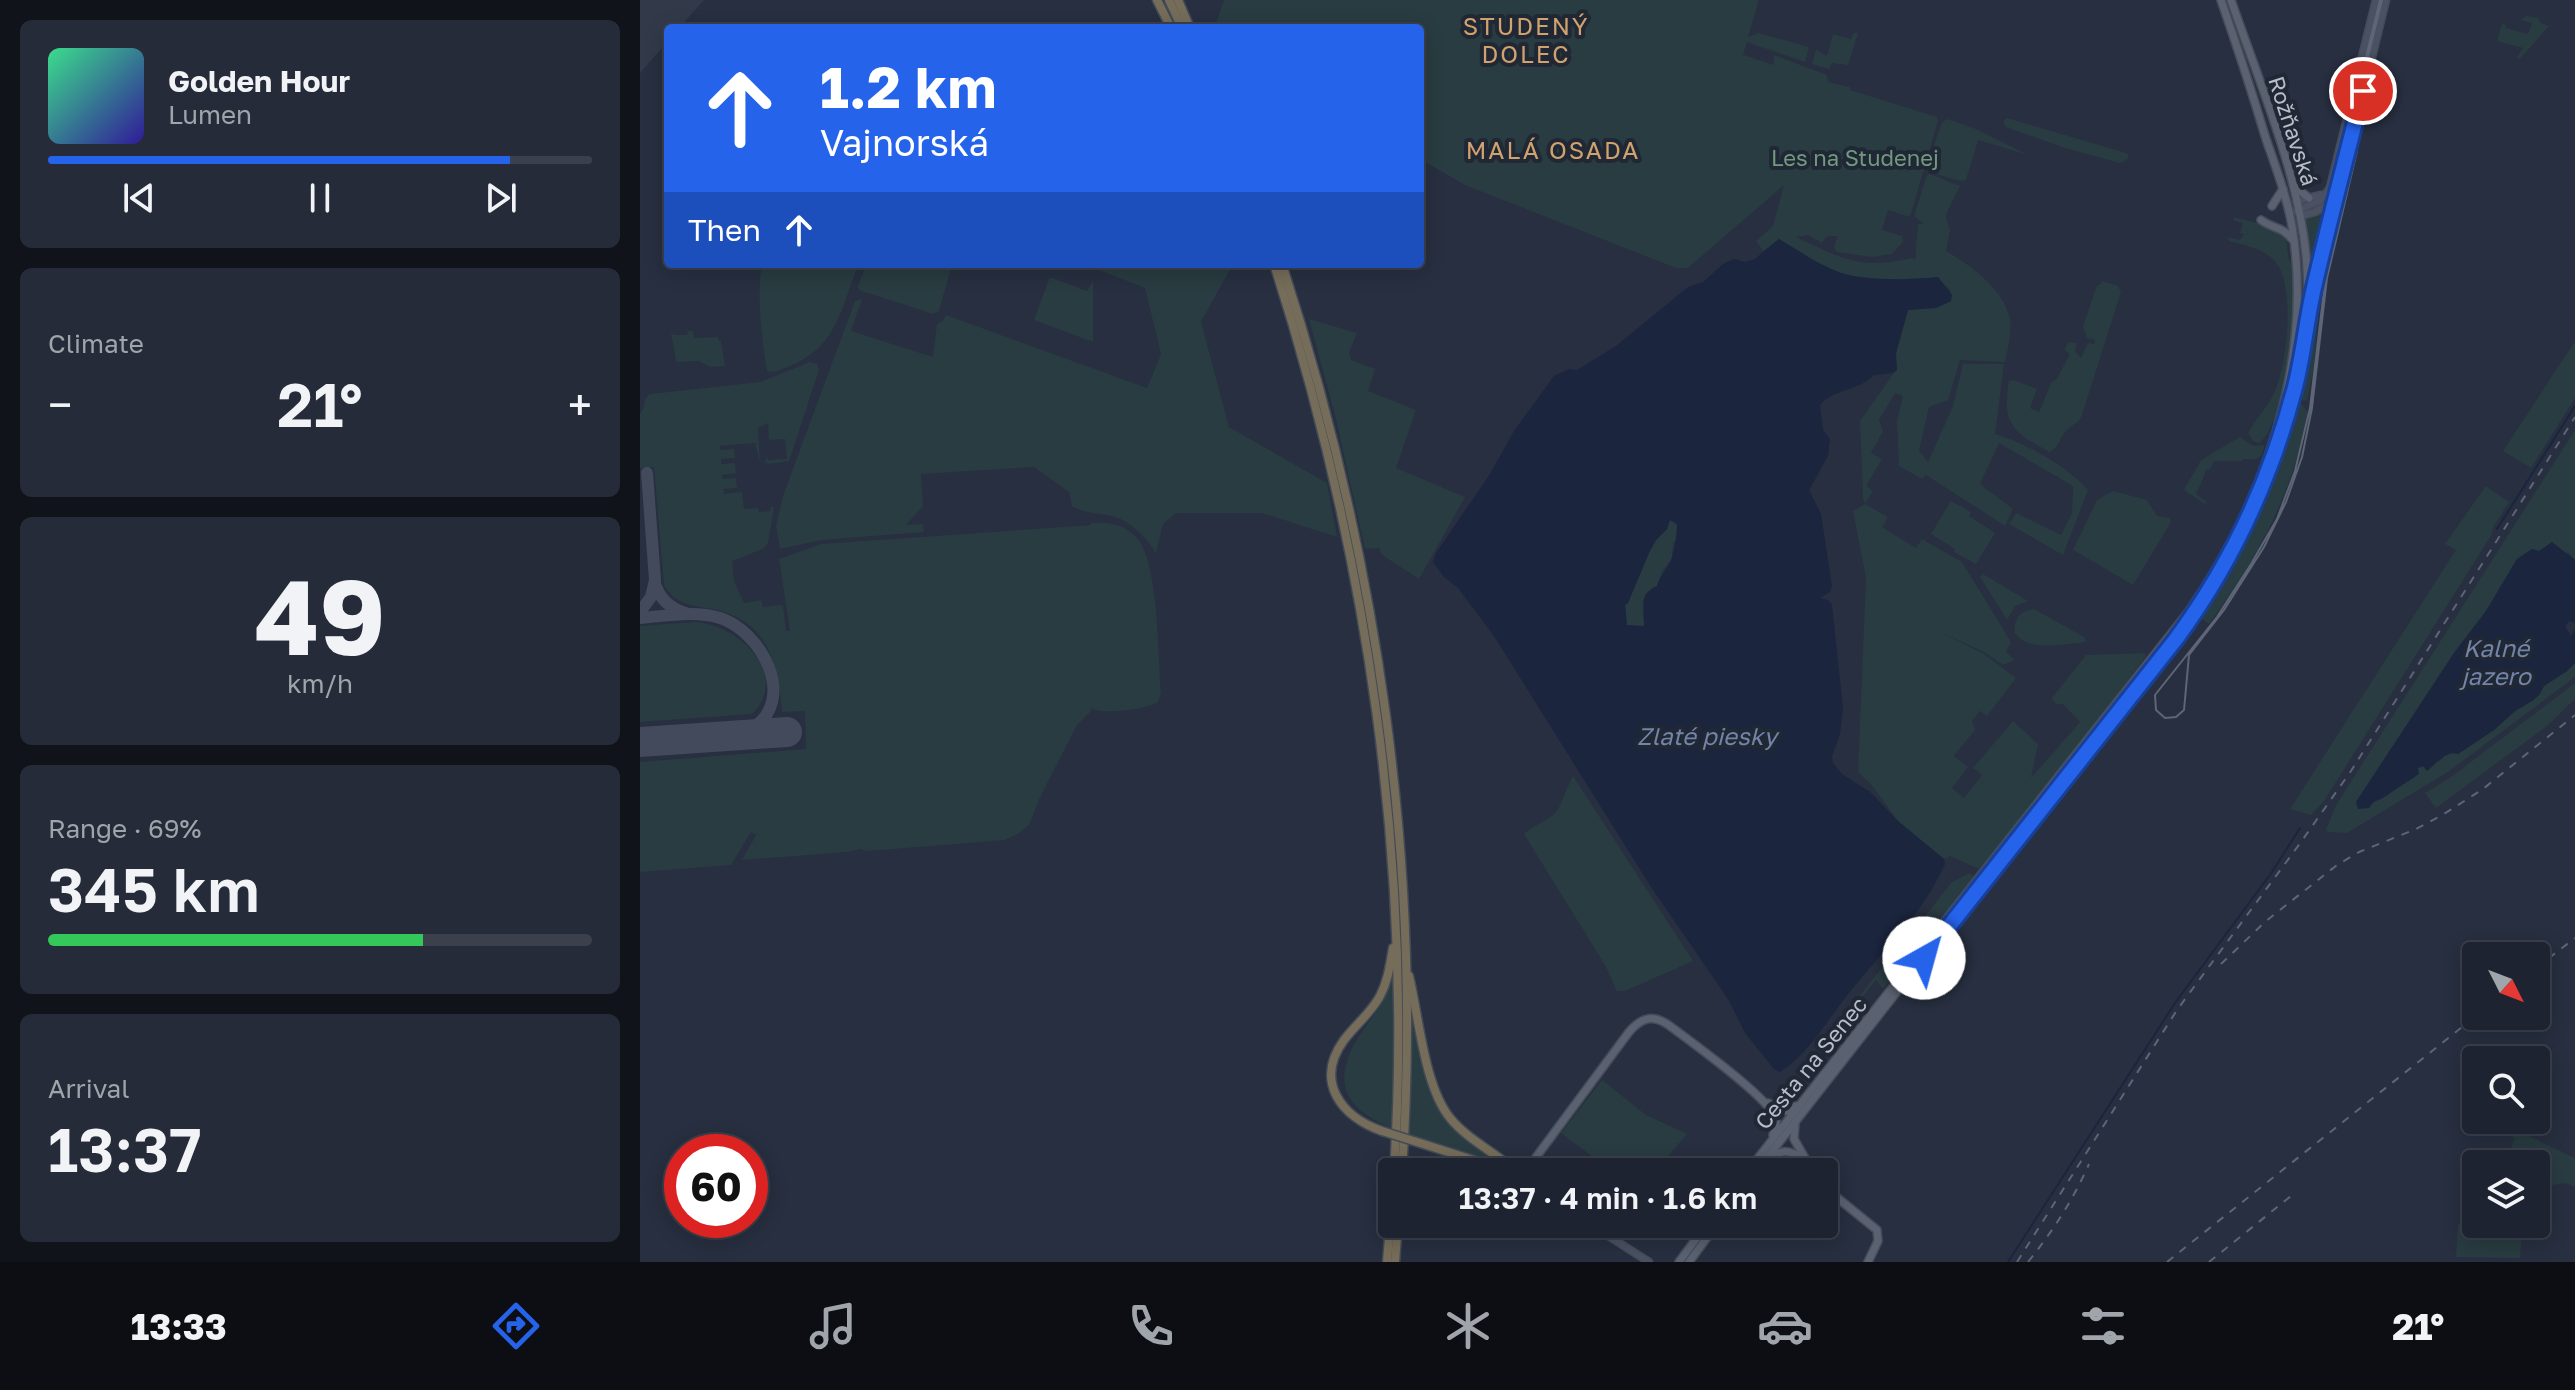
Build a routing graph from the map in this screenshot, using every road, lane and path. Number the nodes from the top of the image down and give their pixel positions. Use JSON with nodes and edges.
{"nodes":[{"id":1,"x":1157,"y":0,"type":"edge"},
{"id":2,"x":1169,"y":0,"type":"edge"},
{"id":3,"x":1178,"y":0,"type":"edge"},
{"id":4,"x":2221,"y":0,"type":"edge"},
{"id":5,"x":2231,"y":0,"type":"edge"},
{"id":6,"x":2376,"y":0,"type":"edge"},
{"id":7,"x":2386,"y":0,"type":"edge"},
{"id":8,"x":1169,"y":24,"type":"edge"},
{"id":9,"x":1180,"y":24,"type":"edge"},
{"id":10,"x":1188,"y":24,"type":"edge"},
{"id":11,"x":2292,"y":185,"type":"junction"},
{"id":12,"x":2283,"y":189,"type":"junction"},
{"id":13,"x":2309,"y":198,"type":"junction"},
{"id":14,"x":2327,"y":200,"type":"junction"},
{"id":15,"x":2336,"y":200,"type":"junction"},
{"id":16,"x":2272,"y":206,"type":"dead end"},
{"id":17,"x":2298,"y":209,"type":"junction"},
{"id":18,"x":2332,"y":213,"type":"junction"},
{"id":19,"x":2290,"y":218,"type":"junction"},
{"id":20,"x":2261,"y":220,"type":"dead end"},
{"id":21,"x":2294,"y":241,"type":"junction"},
{"id":22,"x":1275,"y":268,"type":"edge"},
{"id":23,"x":1283,"y":268,"type":"edge"},
{"id":24,"x":2297,"y":282,"type":"joint"},
{"id":25,"x":2307,"y":323,"type":"junction"},
{"id":26,"x":1396,"y":936,"type":"junction"},
{"id":27,"x":1405,"y":960,"type":"junction"},
{"id":28,"x":1761,"y":1099,"type":"junction"},
{"id":29,"x":1802,"y":1103,"type":"junction"},
{"id":30,"x":1796,"y":1121,"type":"junction"},
{"id":31,"x":1768,"y":1145,"type":"junction"},
{"id":32,"x":1394,"y":1158,"type":"edge"},
{"id":33,"x":1403,"y":1158,"type":"edge"},
{"id":34,"x":1469,"y":1158,"type":"edge"},
{"id":35,"x":1500,"y":1158,"type":"edge"},
{"id":36,"x":1535,"y":1158,"type":"edge"},
{"id":37,"x":1758,"y":1158,"type":"edge"},
{"id":38,"x":1767,"y":1158,"type":"edge"},
{"id":39,"x":1772,"y":1158,"type":"edge"},
{"id":40,"x":1800,"y":1158,"type":"edge"},
{"id":41,"x":1804,"y":1158,"type":"edge"},
{"id":42,"x":1838,"y":1198,"type":"edge"},
{"id":43,"x":1389,"y":1238,"type":"edge"},
{"id":44,"x":1397,"y":1238,"type":"edge"},
{"id":45,"x":1612,"y":1238,"type":"edge"},
{"id":46,"x":1697,"y":1238,"type":"edge"},
{"id":47,"x":1707,"y":1238,"type":"edge"},
{"id":48,"x":1648,"y":1261,"type":"edge"},
{"id":49,"x":1387,"y":1262,"type":"edge"},
{"id":50,"x":1395,"y":1262,"type":"edge"},
{"id":51,"x":1679,"y":1262,"type":"edge"},
{"id":52,"x":1689,"y":1262,"type":"edge"},
{"id":53,"x":1868,"y":1262,"type":"edge"}],
"edges":[{"from":1,"to":8,"type":"highway"},
{"from":2,"to":9,"type":"highway"},
{"from":3,"to":10,"type":"highway"},
{"from":4,"to":12,"type":"main road","name":"Rožňavská"},
{"from":5,"to":11,"type":"main road","name":"Rožňavská"},
{"from":6,"to":14,"type":"main road"},
{"from":7,"to":15,"type":"main road"},
{"from":11,"to":13,"type":"main road"},
{"from":11,"to":17,"type":"main road","name":"Rožňavská"},
{"from":12,"to":16,"type":"main road"},
{"from":12,"to":19,"type":"main road","name":"Rožňavská"},
{"from":13,"to":14,"type":"main road"},
{"from":13,"to":17,"type":"main road"},
{"from":14,"to":15,"type":"main road"},
{"from":14,"to":17,"type":"main road"},
{"from":14,"to":18,"type":"main road"},
{"from":15,"to":18,"type":"main road"},
{"from":17,"to":19,"type":"main road"},
{"from":17,"to":25,"type":"main road","name":"Rožňavská"},
{"from":18,"to":25,"type":"main road"},
{"from":19,"to":21,"type":"main road","name":"Rožňavská"},
{"from":20,"to":21,"type":"main road"},
{"from":21,"to":24,"type":"main road","name":"Rožňavská"},
{"from":22,"to":26,"type":"highway"},
{"from":23,"to":27,"type":"highway"},
{"from":24,"to":29,"type":"main road","name":"Cesta na Senec"},
{"from":25,"to":30,"type":"main road","name":"Cesta na Senec"},
{"from":26,"to":32,"type":"highway"},
{"from":26,"to":34,"type":"highway","bridge":true},
{"from":27,"to":33,"type":"highway"},
{"from":27,"to":35,"type":"highway"},
{"from":28,"to":29,"type":"main road"},
{"from":28,"to":31,"type":"main road"},
{"from":28,"to":36,"type":"main road"},
{"from":29,"to":31,"type":"main road","name":"Cesta na Senec"},
{"from":30,"to":38,"type":"main road","name":"Cesta na Senec"},
{"from":30,"to":41,"type":"main road"},
{"from":31,"to":37,"type":"main road","name":"Cesta na Senec"},
{"from":39,"to":40,"type":"main road"},
{"from":42,"to":53,"type":"main road"},
{"from":43,"to":49,"type":"highway"},
{"from":44,"to":50,"type":"highway"},
{"from":45,"to":48,"type":"main road"},
{"from":46,"to":51,"type":"main road"},
{"from":47,"to":52,"type":"main road"}]}
